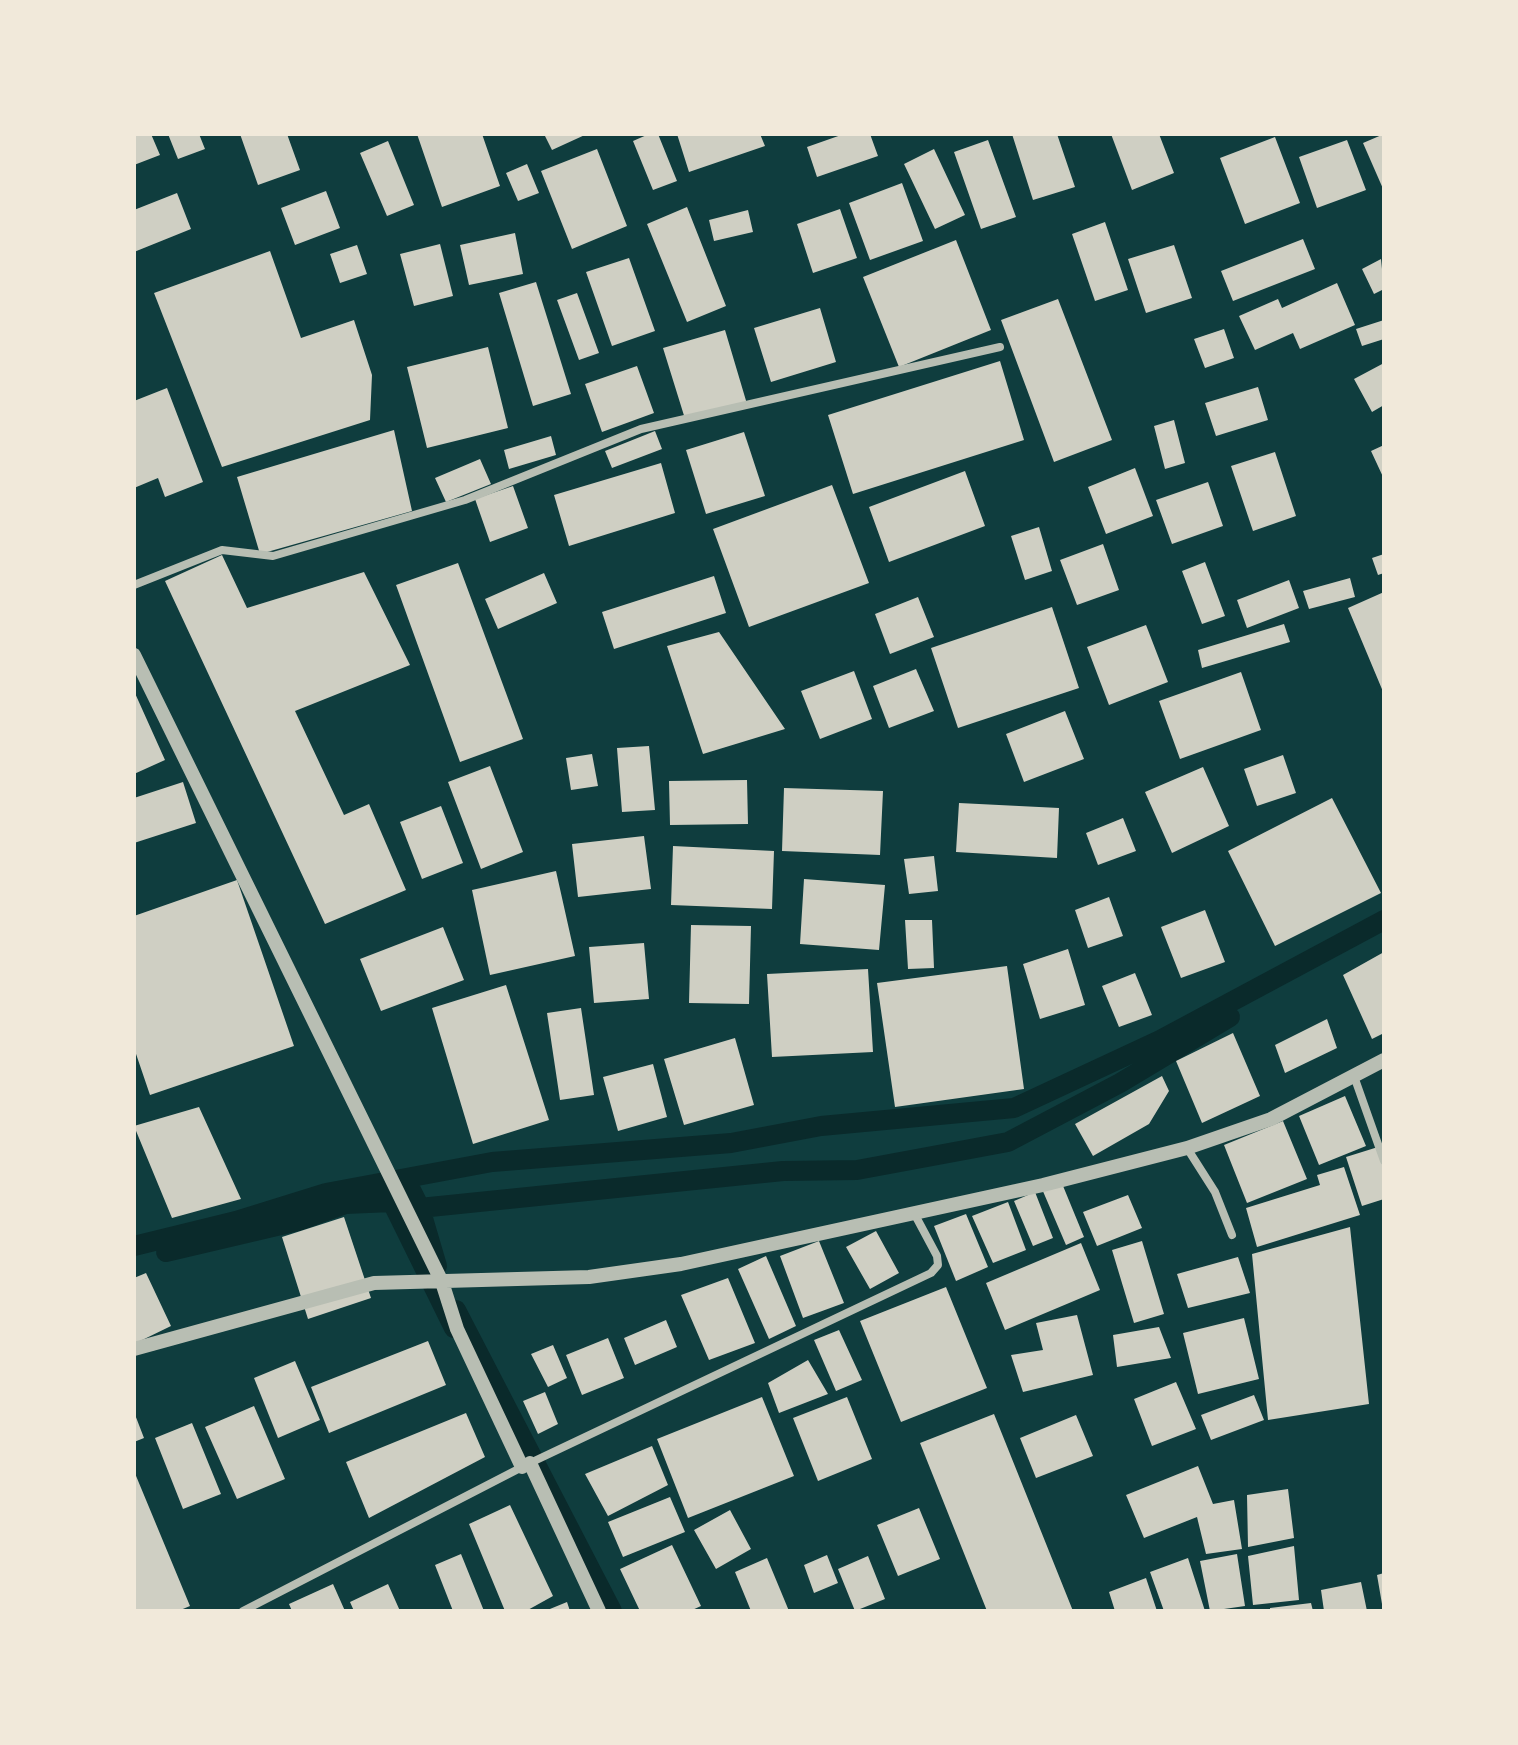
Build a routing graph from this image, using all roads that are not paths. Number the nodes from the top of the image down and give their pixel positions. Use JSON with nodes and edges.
{"nodes":[{"id":1,"x":1000,"y":347,"type":"dead end"},
{"id":2,"x":134,"y":585,"type":"edge"},
{"id":3,"x":134,"y":655,"type":"edge"},
{"id":4,"x":1384,"y":1060,"type":"edge"},
{"id":5,"x":1355,"y":1079,"type":"junction"},
{"id":6,"x":1187,"y":1148,"type":"junction"},
{"id":7,"x":1384,"y":1161,"type":"edge"},
{"id":8,"x":913,"y":1211,"type":"junction"},
{"id":9,"x":1232,"y":1235,"type":"dead end"},
{"id":10,"x":442,"y":1282,"type":"junction"},
{"id":11,"x":134,"y":1349,"type":"edge"},
{"id":12,"x":526,"y":1465,"type":"junction"},
{"id":13,"x":243,"y":1611,"type":"edge"},
{"id":14,"x":599,"y":1611,"type":"edge"}],
"edges":[{"from":1,"to":2,"type":"street"},
{"from":3,"to":10,"type":"street"},
{"from":4,"to":5,"type":"street"},
{"from":5,"to":6,"type":"street"},
{"from":5,"to":7,"type":"street"},
{"from":6,"to":8,"type":"street"},
{"from":6,"to":9,"type":"street"},
{"from":8,"to":10,"type":"street"},
{"from":8,"to":12,"type":"street"},
{"from":10,"to":11,"type":"street"},
{"from":10,"to":12,"type":"street"},
{"from":12,"to":13,"type":"street"},
{"from":12,"to":14,"type":"street"}]}
